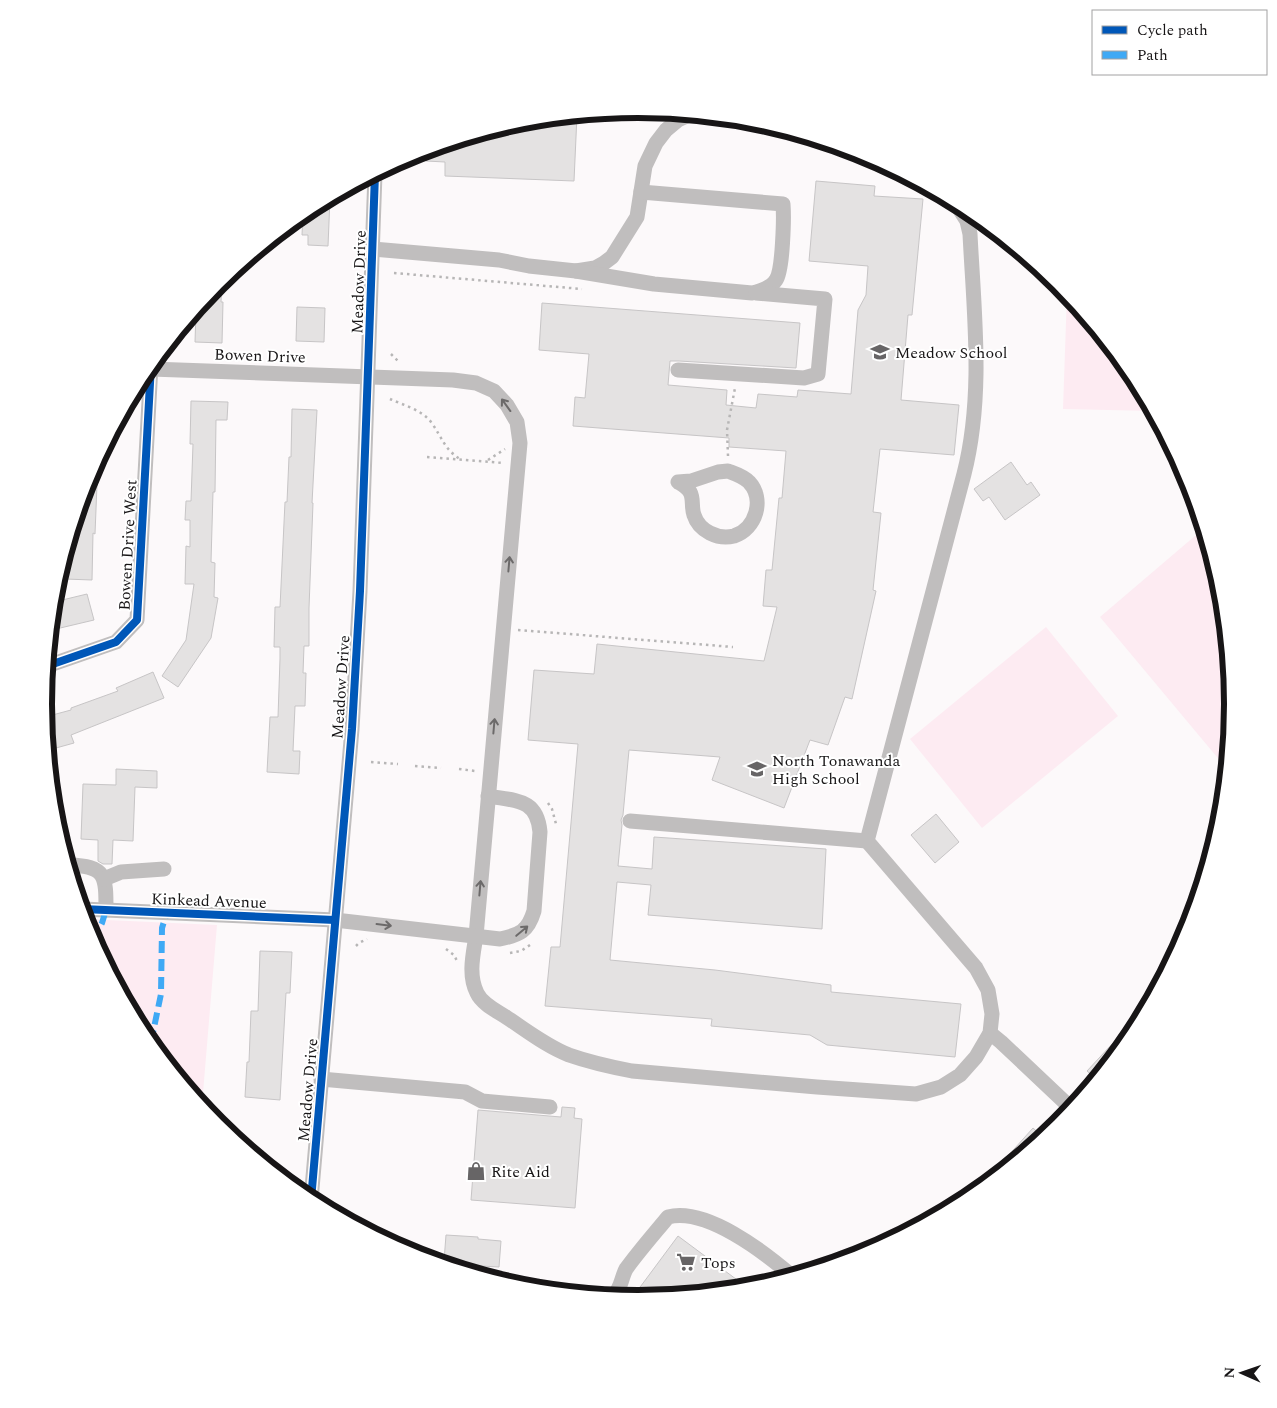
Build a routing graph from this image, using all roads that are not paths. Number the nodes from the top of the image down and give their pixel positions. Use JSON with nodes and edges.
{"nodes":[{"id":1,"x":679,"y":119,"type":"edge"},
{"id":2,"x":375,"y":180,"type":"edge"},
{"id":3,"x":640,"y":192,"type":"junction"},
{"id":4,"x":965,"y":218,"type":"edge"},
{"id":5,"x":372,"y":249,"type":"junction"},
{"id":6,"x":576,"y":271,"type":"junction"},
{"id":7,"x":752,"y":293,"type":"junction"},
{"id":8,"x":159,"y":367,"type":"edge"},
{"id":9,"x":678,"y":370,"type":"dead end"},
{"id":10,"x":368,"y":376,"type":"junction"},
{"id":11,"x":150,"y":379,"type":"edge"},
{"id":12,"x":728,"y":472,"type":"joint"},
{"id":13,"x":54,"y":664,"type":"edge"},
{"id":14,"x":488,"y":796,"type":"junction"},
{"id":15,"x":630,"y":821,"type":"dead end"},
{"id":16,"x":867,"y":842,"type":"junction"},
{"id":17,"x":75,"y":865,"type":"edge"},
{"id":18,"x":164,"y":869,"type":"dead end"},
{"id":19,"x":104,"y":879,"type":"junction"},
{"id":20,"x":90,"y":909,"type":"edge"},
{"id":21,"x":106,"y":910,"type":"junction"},
{"id":22,"x":335,"y":920,"type":"junction"},
{"id":23,"x":476,"y":936,"type":"junction"},
{"id":24,"x":990,"y":1033,"type":"junction"},
{"id":25,"x":321,"y":1080,"type":"junction"},
{"id":26,"x":1066,"y":1104,"type":"edge"},
{"id":27,"x":550,"y":1107,"type":"dead end"},
{"id":28,"x":312,"y":1190,"type":"edge"},
{"id":29,"x":786,"y":1271,"type":"edge"},
{"id":30,"x":618,"y":1289,"type":"edge"}],
"edges":[{"from":1,"to":3,"type":"street"},
{"from":2,"to":5,"type":"street","name":"Meadow Drive"},
{"from":3,"to":6,"type":"street"},
{"from":3,"to":7,"type":"street"},
{"from":4,"to":16,"type":"street"},
{"from":5,"to":6,"type":"street"},
{"from":5,"to":10,"type":"street","name":"Meadow Drive"},
{"from":6,"to":7,"type":"street"},
{"from":7,"to":9,"type":"street"},
{"from":8,"to":10,"type":"street","name":"Bowen Drive"},
{"from":14,"to":10,"type":"street","name":"Bowen Drive","one_way":true},
{"from":10,"to":22,"type":"street","name":"Meadow Drive"},
{"from":11,"to":13,"type":"street","name":"Bowen Drive West"},
{"from":12,"to":12,"type":"street"},
{"from":23,"to":14,"type":"street","name":"Bowen Drive","one_way":true},
{"from":23,"to":14,"type":"street","name":"Kinkead Avenue","one_way":true},
{"from":15,"to":16,"type":"street"},
{"from":16,"to":24,"type":"street"},
{"from":17,"to":19,"type":"street"},
{"from":18,"to":19,"type":"street"},
{"from":19,"to":21,"type":"street"},
{"from":20,"to":21,"type":"street","name":"Kinkead Avenue"},
{"from":21,"to":22,"type":"street","name":"Kinkead Avenue"},
{"from":22,"to":23,"type":"street","name":"Kinkead Avenue","one_way":true},
{"from":22,"to":25,"type":"street","name":"Meadow Drive"},
{"from":23,"to":24,"type":"street","name":"Bowen Drive"},
{"from":24,"to":26,"type":"street"},
{"from":25,"to":27,"type":"street"},
{"from":25,"to":28,"type":"street","name":"Meadow Drive"},
{"from":29,"to":30,"type":"street"}]}
